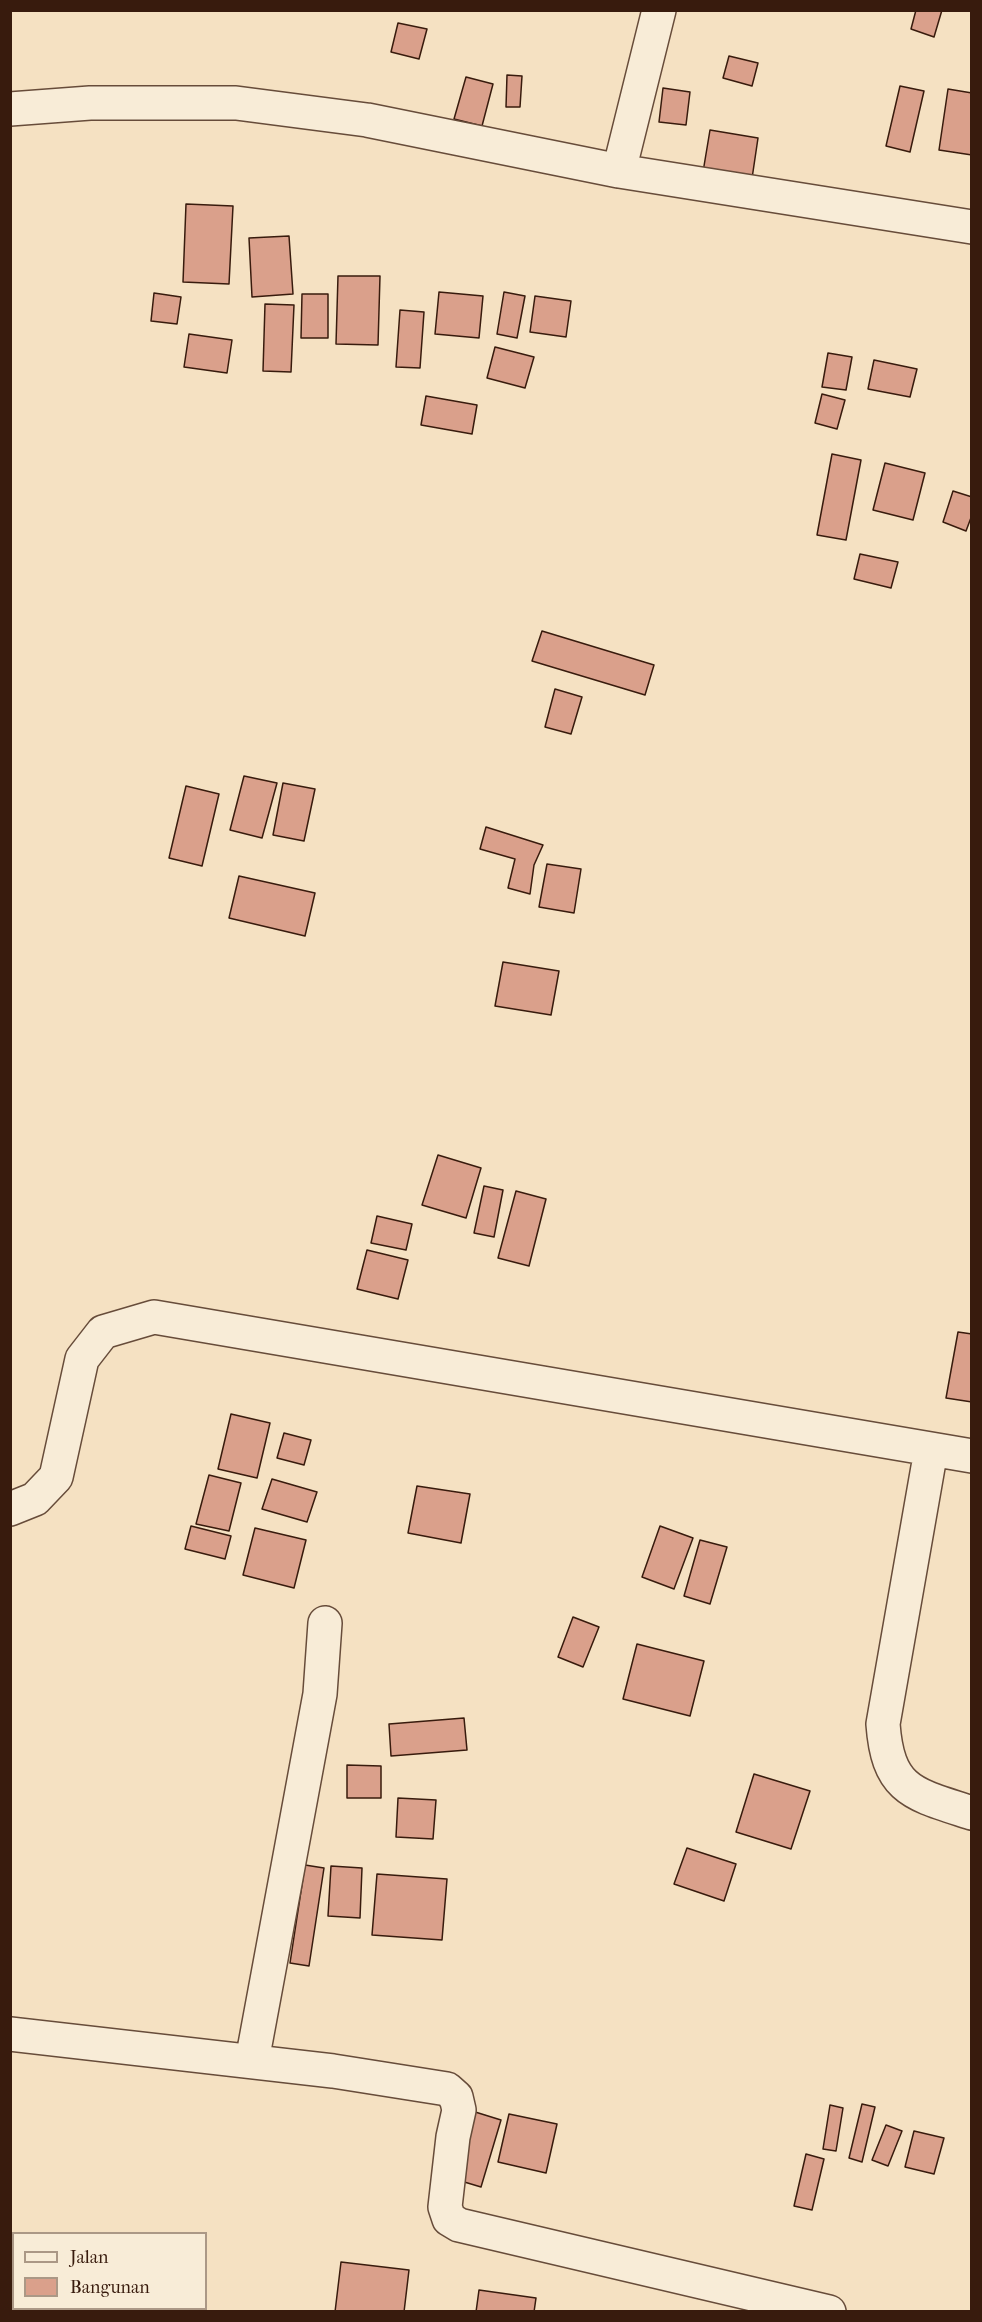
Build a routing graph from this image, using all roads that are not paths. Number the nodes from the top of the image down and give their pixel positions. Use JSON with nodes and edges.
{"nodes":[{"id":1,"x":659,"y":10,"type":"edge"},
{"id":2,"x":10,"y":109,"type":"edge"},
{"id":3,"x":619,"y":171,"type":"junction"},
{"id":4,"x":972,"y":227,"type":"edge"},
{"id":5,"x":931,"y":1450,"type":"junction"},
{"id":6,"x":972,"y":1456,"type":"edge"},
{"id":7,"x":10,"y":1509,"type":"edge"},
{"id":8,"x":325,"y":1623,"type":"dead end"},
{"id":9,"x":972,"y":1813,"type":"edge"},
{"id":10,"x":10,"y":2034,"type":"edge"},
{"id":11,"x":252,"y":2061,"type":"junction"},
{"id":12,"x":829,"y":2312,"type":"edge"}],
"edges":[{"from":1,"to":3,"type":"street"},
{"from":2,"to":3,"type":"street"},
{"from":3,"to":4,"type":"street"},
{"from":5,"to":6,"type":"street"},
{"from":5,"to":7,"type":"street"},
{"from":5,"to":9,"type":"street"},
{"from":8,"to":11,"type":"street"},
{"from":10,"to":11,"type":"street"},
{"from":11,"to":12,"type":"street"}]}
